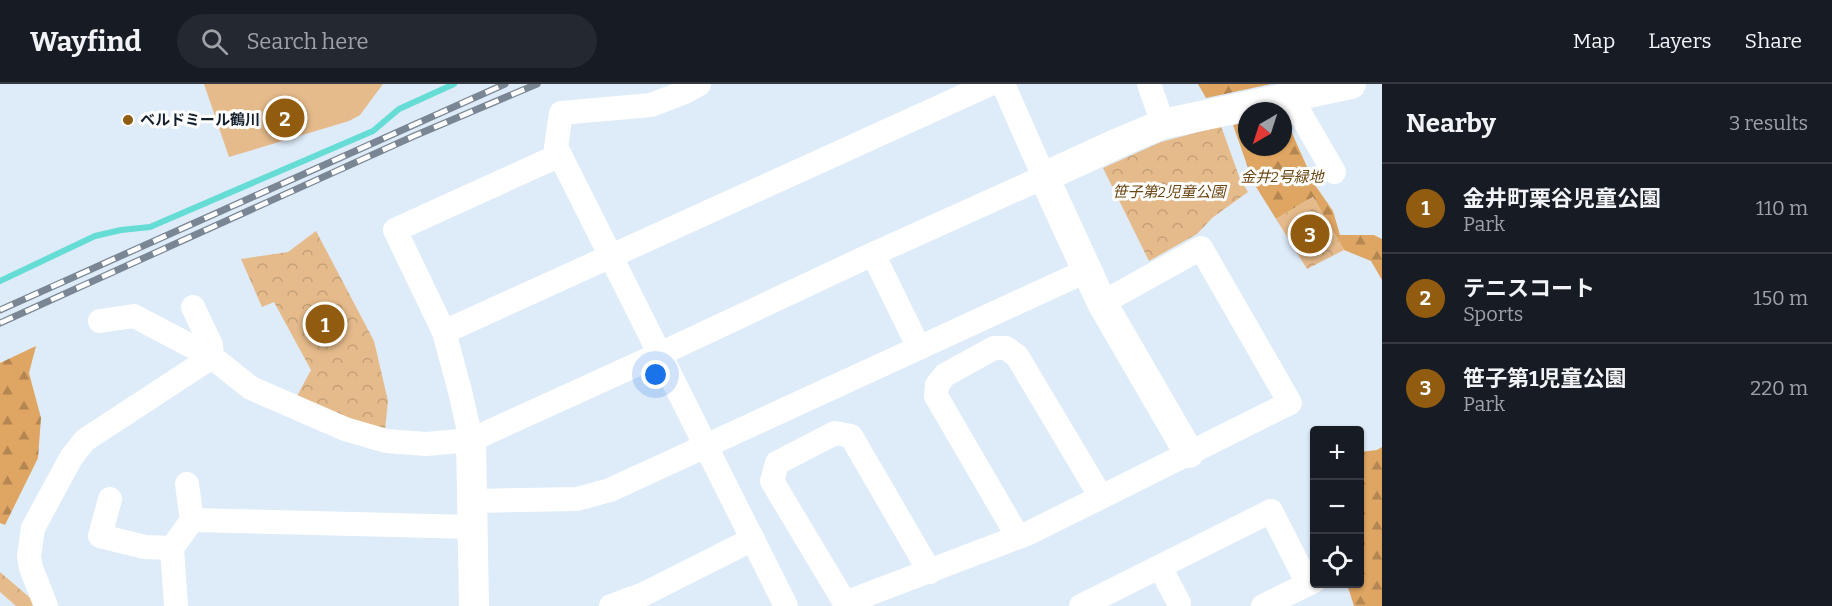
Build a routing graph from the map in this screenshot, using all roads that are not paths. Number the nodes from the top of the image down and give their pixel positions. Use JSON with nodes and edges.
{"nodes":[{"id":1,"x":699,"y":84,"type":"edge"},
{"id":2,"x":990,"y":84,"type":"edge"},
{"id":3,"x":1003,"y":84,"type":"edge"},
{"id":4,"x":1149,"y":84,"type":"edge"},
{"id":5,"x":1336,"y":86,"type":"edge"},
{"id":6,"x":1290,"y":96,"type":"junction"},
{"id":7,"x":1163,"y":124,"type":"junction"},
{"id":8,"x":560,"y":155,"type":"junction"},
{"id":9,"x":1334,"y":172,"type":"dead end"},
{"id":10,"x":1044,"y":177,"type":"junction"},
{"id":11,"x":873,"y":254,"type":"junction"},
{"id":12,"x":610,"y":256,"type":"junction"},
{"id":13,"x":1086,"y":271,"type":"junction"},
{"id":14,"x":1102,"y":303,"type":"junction"},
{"id":15,"x":193,"y":307,"type":"dead end"},
{"id":16,"x":100,"y":321,"type":"dead end"},
{"id":17,"x":444,"y":332,"type":"junction"},
{"id":18,"x":919,"y":348,"type":"junction"},
{"id":19,"x":660,"y":354,"type":"junction"},
{"id":20,"x":212,"y":357,"type":"junction"},
{"id":21,"x":471,"y":440,"type":"junction"},
{"id":22,"x":705,"y":444,"type":"junction"},
{"id":23,"x":1189,"y":453,"type":"junction"},
{"id":24,"x":187,"y":484,"type":"dead end"},
{"id":25,"x":1101,"y":497,"type":"junction"},
{"id":26,"x":110,"y":499,"type":"dead end"},
{"id":27,"x":473,"y":514,"type":"junction"},
{"id":28,"x":192,"y":520,"type":"junction"},
{"id":29,"x":1018,"y":537,"type":"junction"},
{"id":30,"x":753,"y":539,"type":"junction"},
{"id":31,"x":172,"y":548,"type":"junction"},
{"id":32,"x":1160,"y":567,"type":"junction"},
{"id":33,"x":930,"y":572,"type":"junction"},
{"id":34,"x":1310,"y":580,"type":"edge"},
{"id":35,"x":1310,"y":582,"type":"edge"},
{"id":36,"x":1179,"y":603,"type":"dead end"},
{"id":37,"x":46,"y":606,"type":"edge"},
{"id":38,"x":176,"y":606,"type":"edge"},
{"id":39,"x":474,"y":606,"type":"edge"},
{"id":40,"x":611,"y":606,"type":"edge"},
{"id":41,"x":786,"y":606,"type":"edge"},
{"id":42,"x":1082,"y":606,"type":"edge"},
{"id":43,"x":1263,"y":606,"type":"edge"}],
"edges":[{"from":1,"to":8,"type":"street"},
{"from":2,"to":12,"type":"street"},
{"from":3,"to":10,"type":"street"},
{"from":4,"to":7,"type":"street"},
{"from":5,"to":6,"type":"street"},
{"from":6,"to":7,"type":"street"},
{"from":6,"to":9,"type":"street"},
{"from":7,"to":10,"type":"street"},
{"from":8,"to":12,"type":"street"},
{"from":8,"to":17,"type":"street"},
{"from":10,"to":11,"type":"street"},
{"from":10,"to":13,"type":"street"},
{"from":11,"to":18,"type":"street"},
{"from":11,"to":19,"type":"street"},
{"from":12,"to":17,"type":"street"},
{"from":12,"to":19,"type":"street"},
{"from":13,"to":14,"type":"street"},
{"from":13,"to":18,"type":"street"},
{"from":14,"to":23,"type":"street"},
{"from":14,"to":23,"type":"street"},
{"from":15,"to":20,"type":"street"},
{"from":16,"to":20,"type":"street"},
{"from":17,"to":21,"type":"street"},
{"from":18,"to":22,"type":"street"},
{"from":19,"to":21,"type":"street"},
{"from":19,"to":22,"type":"street"},
{"from":20,"to":21,"type":"street"},
{"from":20,"to":37,"type":"street"},
{"from":21,"to":27,"type":"street"},
{"from":22,"to":27,"type":"street"},
{"from":22,"to":30,"type":"street"},
{"from":23,"to":25,"type":"street"},
{"from":24,"to":28,"type":"street"},
{"from":25,"to":29,"type":"street"},
{"from":25,"to":29,"type":"street"},
{"from":26,"to":31,"type":"street"},
{"from":27,"to":28,"type":"street"},
{"from":27,"to":39,"type":"street"},
{"from":28,"to":31,"type":"street"},
{"from":29,"to":33,"type":"street"},
{"from":30,"to":40,"type":"street"},
{"from":30,"to":41,"type":"street"},
{"from":31,"to":38,"type":"street"},
{"from":32,"to":34,"type":"street"},
{"from":32,"to":36,"type":"street"},
{"from":32,"to":42,"type":"street"},
{"from":33,"to":33,"type":"street"},
{"from":35,"to":43,"type":"street"}]}
